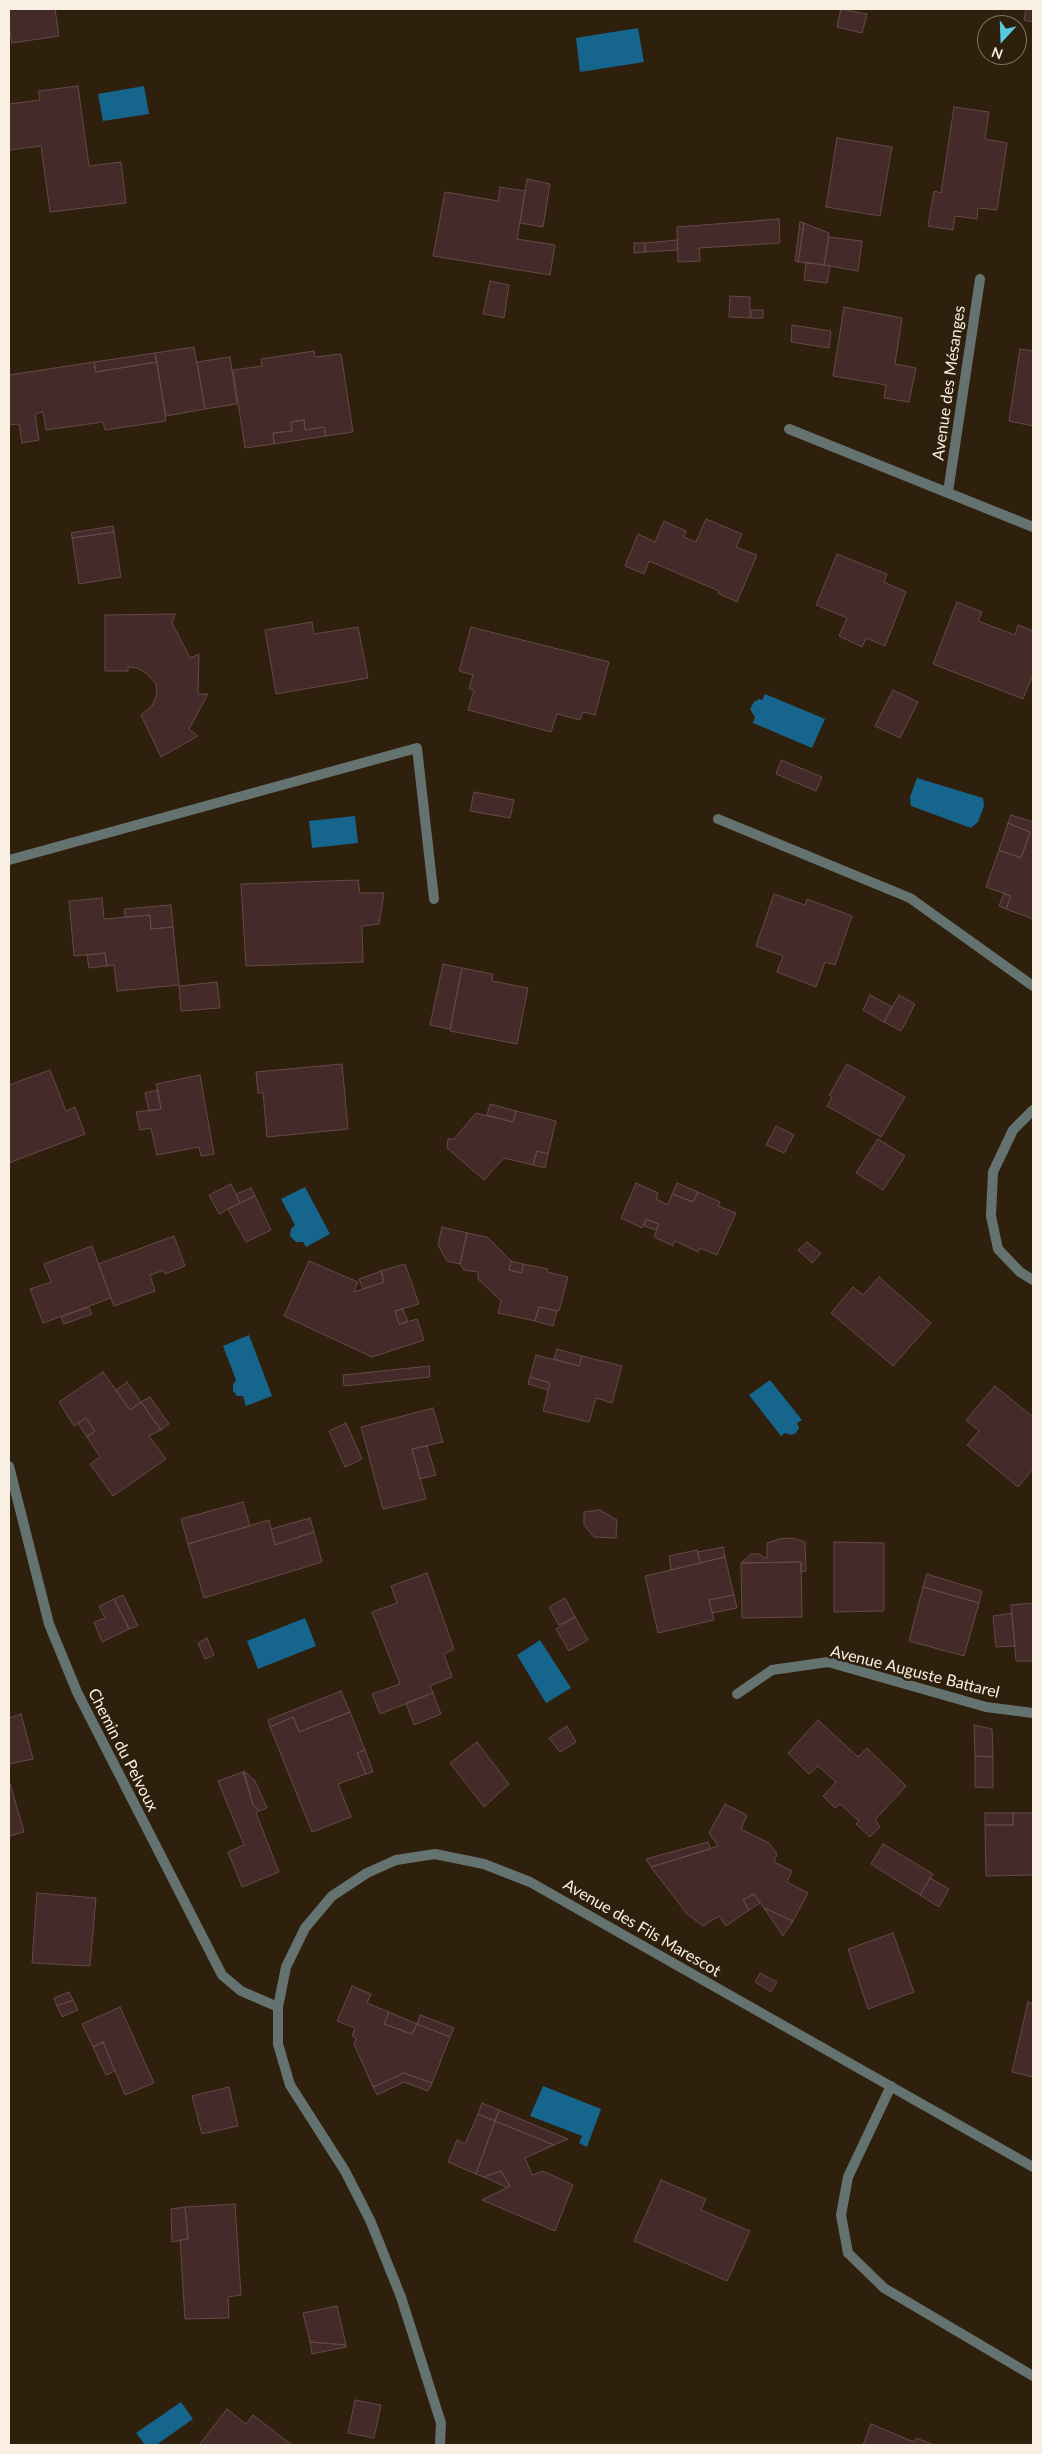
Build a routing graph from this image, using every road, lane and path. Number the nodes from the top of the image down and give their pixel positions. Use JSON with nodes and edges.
{"nodes":[{"id":1,"x":980,"y":279,"type":"dead end"},
{"id":2,"x":789,"y":429,"type":"dead end"},
{"id":3,"x":948,"y":492,"type":"junction"},
{"id":4,"x":1033,"y":527,"type":"edge"},
{"id":5,"x":718,"y":819,"type":"dead end"},
{"id":6,"x":9,"y":860,"type":"edge"},
{"id":7,"x":434,"y":899,"type":"dead end"},
{"id":8,"x":1033,"y":986,"type":"edge"},
{"id":9,"x":1033,"y":1110,"type":"edge"},
{"id":10,"x":1033,"y":1280,"type":"edge"},
{"id":11,"x":9,"y":1466,"type":"edge"},
{"id":12,"x":736,"y":1694,"type":"dead end"},
{"id":13,"x":1033,"y":1713,"type":"edge"},
{"id":14,"x":278,"y":2007,"type":"junction"},
{"id":15,"x":891,"y":2086,"type":"junction"},
{"id":16,"x":1033,"y":2167,"type":"edge"},
{"id":17,"x":1033,"y":2376,"type":"edge"},
{"id":18,"x":440,"y":2445,"type":"edge"}],
"edges":[{"from":1,"to":3,"type":"street","name":"Avenue des Mésanges"},
{"from":2,"to":3,"type":"street","name":"Avenue des Mésanges"},
{"from":3,"to":4,"type":"street","name":"Avenue des Mésanges"},
{"from":5,"to":8,"type":"street"},
{"from":6,"to":7,"type":"street"},
{"from":9,"to":10,"type":"street"},
{"from":11,"to":14,"type":"street","name":"Chemin du Pelvoux"},
{"from":12,"to":13,"type":"street","name":"Avenue Auguste Battarel"},
{"from":14,"to":15,"type":"street","name":"Avenue des Fils Marescot"},
{"from":14,"to":18,"type":"street","name":"Avenue des Fils Marescot"},
{"from":15,"to":16,"type":"street","name":"Avenue des Fils Marescot"},
{"from":15,"to":17,"type":"street"}]}
